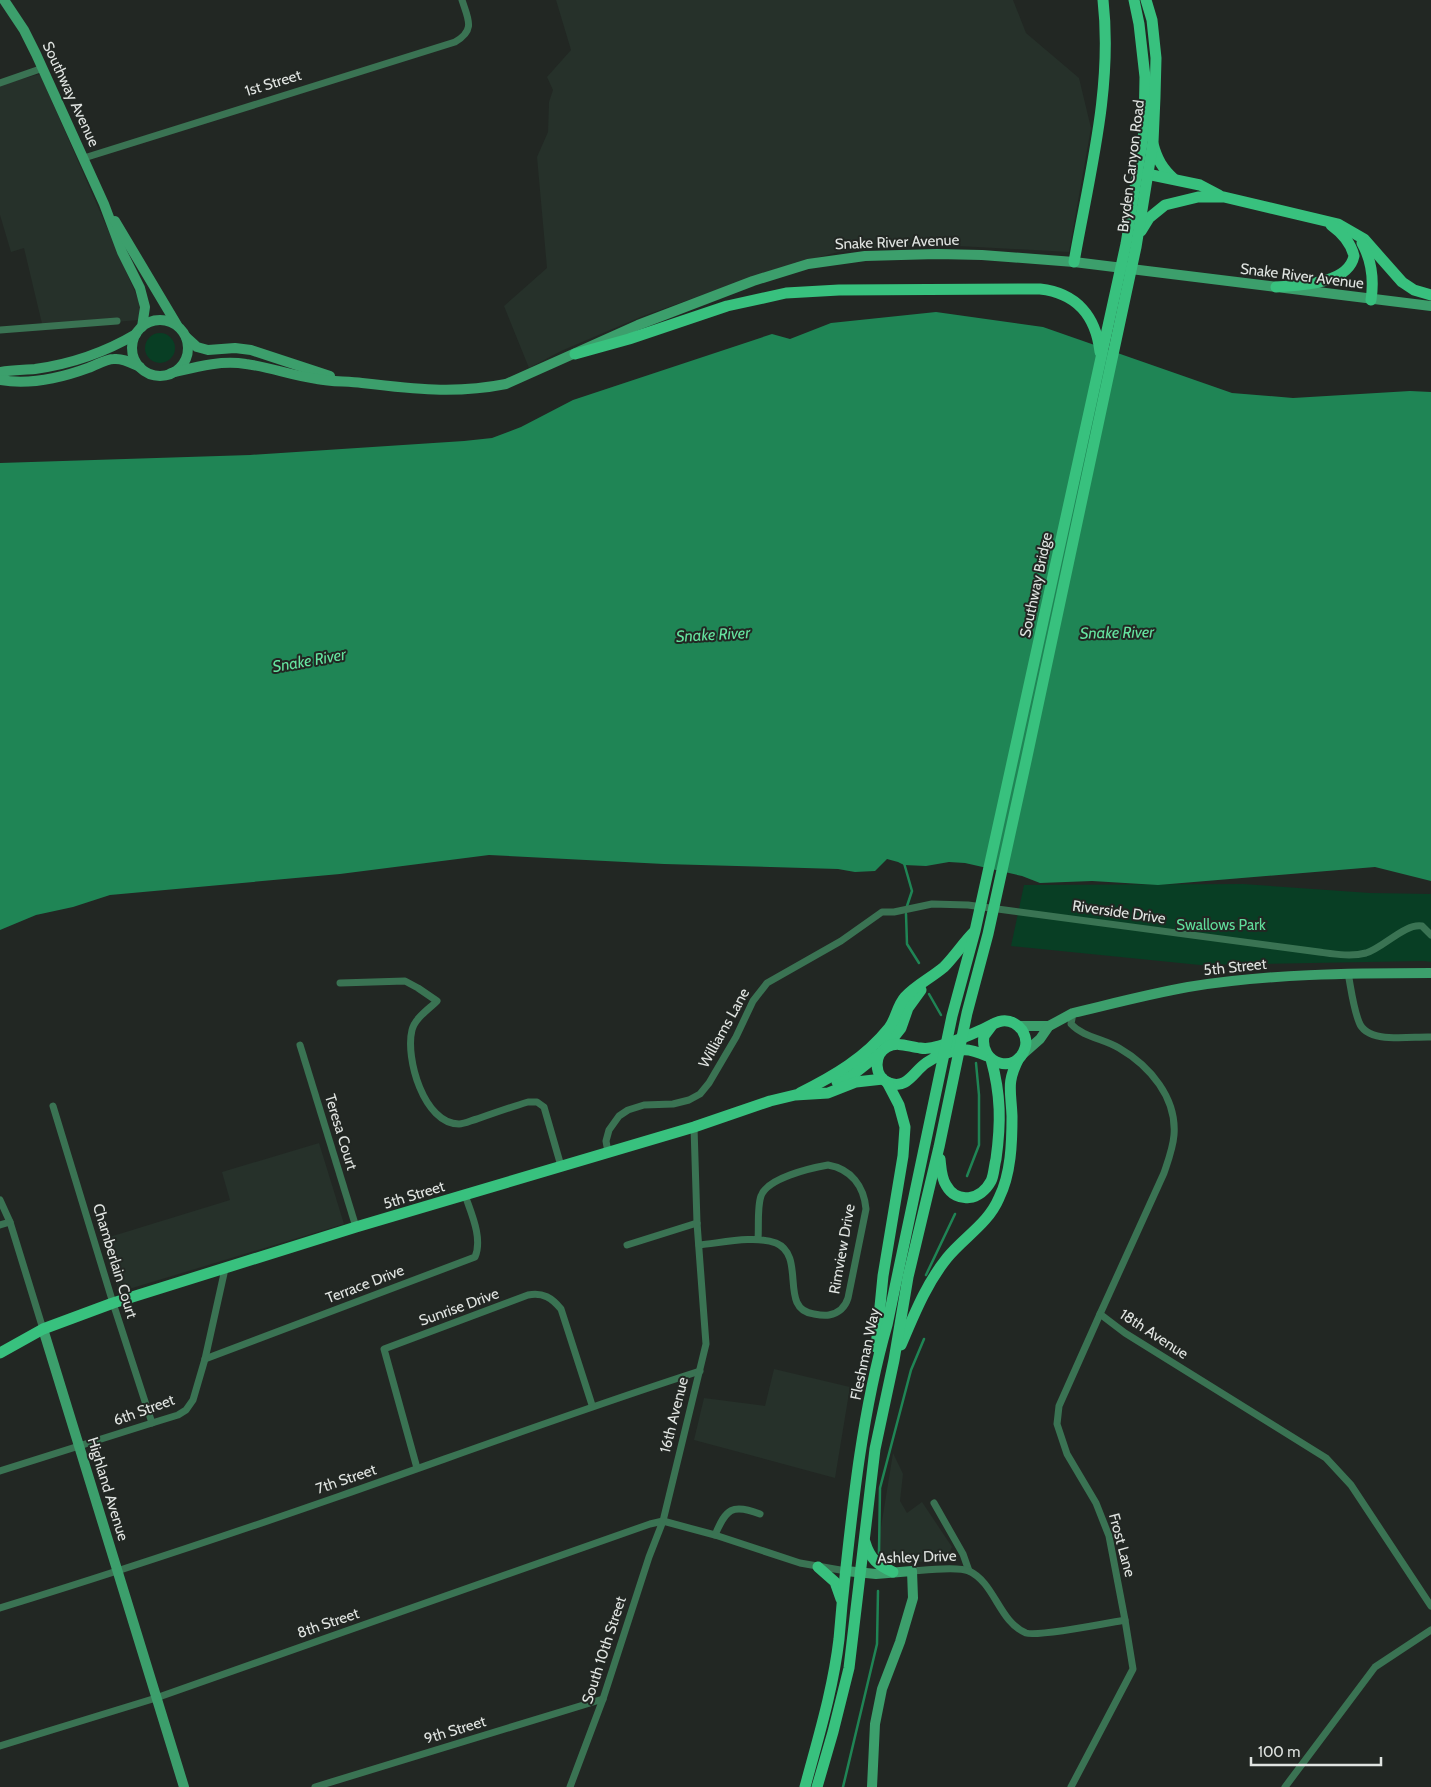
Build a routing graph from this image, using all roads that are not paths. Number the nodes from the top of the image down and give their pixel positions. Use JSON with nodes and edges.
{"nodes":[{"id":1,"x":4,"y":0,"type":"edge"},
{"id":2,"x":462,"y":0,"type":"edge"},
{"id":3,"x":1103,"y":0,"type":"edge"},
{"id":4,"x":1134,"y":0,"type":"edge"},
{"id":5,"x":1146,"y":0,"type":"edge"},
{"id":6,"x":43,"y":68,"type":"junction"},
{"id":7,"x":0,"y":82,"type":"edge"},
{"id":8,"x":1152,"y":142,"type":"junction"},
{"id":9,"x":84,"y":158,"type":"junction"},
{"id":10,"x":1147,"y":174,"type":"junction"},
{"id":11,"x":1174,"y":179,"type":"junction"},
{"id":12,"x":1134,"y":185,"type":"junction"},
{"id":13,"x":1224,"y":197,"type":"junction"},
{"id":14,"x":104,"y":204,"type":"junction"},
{"id":15,"x":1324,"y":219,"type":"junction"},
{"id":16,"x":1354,"y":233,"type":"junction"},
{"id":17,"x":1131,"y":246,"type":"junction"},
{"id":18,"x":1074,"y":262,"type":"junction"},
{"id":19,"x":1276,"y":287,"type":"junction"},
{"id":20,"x":1431,"y":295,"type":"edge"},
{"id":21,"x":1372,"y":300,"type":"junction"},
{"id":22,"x":1431,"y":306,"type":"edge"},
{"id":23,"x":117,"y":322,"type":"dead end"},
{"id":24,"x":179,"y":328,"type":"junction"},
{"id":25,"x":0,"y":330,"type":"edge"},
{"id":26,"x":139,"y":330,"type":"junction"},
{"id":27,"x":186,"y":337,"type":"junction"},
{"id":28,"x":575,"y":354,"type":"junction"},
{"id":29,"x":1101,"y":359,"type":"junction"},
{"id":30,"x":140,"y":368,"type":"junction"},
{"id":31,"x":0,"y":372,"type":"edge"},
{"id":32,"x":171,"y":373,"type":"junction"},
{"id":33,"x":0,"y":380,"type":"edge"},
{"id":34,"x":355,"y":382,"type":"junction"},
{"id":35,"x":882,"y":912,"type":"joint"},
{"id":36,"x":975,"y":931,"type":"junction"},
{"id":37,"x":988,"y":934,"type":"joint"},
{"id":38,"x":1431,"y":935,"type":"edge"},
{"id":39,"x":1348,"y":973,"type":"junction"},
{"id":40,"x":1431,"y":973,"type":"edge"},
{"id":41,"x":928,"y":980,"type":"junction"},
{"id":42,"x":340,"y":983,"type":"dead end"},
{"id":43,"x":1072,"y":1013,"type":"junction"},
{"id":44,"x":993,"y":1024,"type":"junction"},
{"id":45,"x":1018,"y":1026,"type":"junction"},
{"id":46,"x":1049,"y":1026,"type":"junction"},
{"id":47,"x":1431,"y":1037,"type":"edge"},
{"id":48,"x":300,"y":1045,"type":"dead end"},
{"id":49,"x":883,"y":1051,"type":"junction"},
{"id":50,"x":1021,"y":1056,"type":"junction"},
{"id":51,"x":989,"y":1058,"type":"junction"},
{"id":52,"x":885,"y":1080,"type":"junction"},
{"id":53,"x":818,"y":1084,"type":"junction"},
{"id":54,"x":795,"y":1095,"type":"junction"},
{"id":55,"x":53,"y":1106,"type":"dead end"},
{"id":56,"x":694,"y":1127,"type":"junction"},
{"id":57,"x":940,"y":1147,"type":"junction"},
{"id":58,"x":608,"y":1152,"type":"junction"},
{"id":59,"x":561,"y":1166,"type":"junction"},
{"id":60,"x":465,"y":1195,"type":"junction"},
{"id":61,"x":0,"y":1200,"type":"edge"},
{"id":62,"x":10,"y":1222,"type":"junction"},
{"id":63,"x":697,"y":1223,"type":"junction"},
{"id":64,"x":0,"y":1225,"type":"edge"},
{"id":65,"x":356,"y":1228,"type":"junction"},
{"id":66,"x":758,"y":1239,"type":"junction"},
{"id":67,"x":627,"y":1245,"type":"dead end"},
{"id":68,"x":699,"y":1245,"type":"junction"},
{"id":69,"x":225,"y":1268,"type":"junction"},
{"id":70,"x":113,"y":1303,"type":"junction"},
{"id":71,"x":1100,"y":1314,"type":"junction"},
{"id":72,"x":43,"y":1329,"type":"junction"},
{"id":73,"x":0,"y":1353,"type":"edge"},
{"id":74,"x":205,"y":1359,"type":"junction"},
{"id":75,"x":894,"y":1360,"type":"junction"},
{"id":76,"x":874,"y":1368,"type":"junction"},
{"id":77,"x":700,"y":1370,"type":"junction"},
{"id":78,"x":592,"y":1406,"type":"junction"},
{"id":79,"x":152,"y":1424,"type":"junction"},
{"id":80,"x":80,"y":1446,"type":"junction"},
{"id":81,"x":416,"y":1468,"type":"junction"},
{"id":82,"x":0,"y":1471,"type":"edge"},
{"id":83,"x":934,"y":1503,"type":"dead end"},
{"id":84,"x":760,"y":1514,"type":"dead end"},
{"id":85,"x":663,"y":1521,"type":"junction"},
{"id":86,"x":864,"y":1534,"type":"junction"},
{"id":87,"x":715,"y":1535,"type":"junction"},
{"id":88,"x":818,"y":1567,"type":"junction"},
{"id":89,"x":846,"y":1571,"type":"junction"},
{"id":90,"x":912,"y":1571,"type":"junction"},
{"id":91,"x":969,"y":1571,"type":"junction"},
{"id":92,"x":117,"y":1572,"type":"junction"},
{"id":93,"x":893,"y":1572,"type":"junction"},
{"id":94,"x":860,"y":1573,"type":"junction"},
{"id":95,"x":842,"y":1602,"type":"junction"},
{"id":96,"x":1431,"y":1606,"type":"edge"},
{"id":97,"x":0,"y":1608,"type":"edge"},
{"id":98,"x":1126,"y":1620,"type":"junction"},
{"id":99,"x":1431,"y":1630,"type":"edge"},
{"id":100,"x":156,"y":1698,"type":"junction"},
{"id":101,"x":603,"y":1699,"type":"junction"},
{"id":102,"x":0,"y":1746,"type":"edge"},
{"id":103,"x":184,"y":1787,"type":"edge"},
{"id":104,"x":315,"y":1787,"type":"edge"},
{"id":105,"x":570,"y":1787,"type":"edge"},
{"id":106,"x":805,"y":1787,"type":"edge"},
{"id":107,"x":817,"y":1787,"type":"edge"},
{"id":108,"x":872,"y":1787,"type":"edge"},
{"id":109,"x":1071,"y":1787,"type":"edge"},
{"id":110,"x":1285,"y":1787,"type":"edge"}],
"edges":[{"from":1,"to":6,"type":"main road","name":"Southway Avenue"},
{"from":2,"to":9,"type":"street","name":"1st Street"},
{"from":3,"to":18,"type":"main road"},
{"from":4,"to":12,"type":"main road","name":"Bryden Canyon Road"},
{"from":5,"to":8,"type":"main road","name":"Bryden Canyon Road"},
{"from":6,"to":7,"type":"street"},
{"from":6,"to":9,"type":"main road","name":"Southway Avenue"},
{"from":8,"to":10,"type":"main road","name":"Bryden Canyon Road"},
{"from":8,"to":11,"type":"main road"},
{"from":9,"to":14,"type":"main road","name":"Southway Avenue"},
{"from":10,"to":11,"type":"main road"},
{"from":10,"to":12,"type":"main road"},
{"from":10,"to":17,"type":"main road","name":"Bryden Canyon Road"},
{"from":11,"to":13,"type":"main road"},
{"from":12,"to":17,"type":"main road","name":"Bryden Canyon Road"},
{"from":13,"to":15,"type":"main road"},
{"from":13,"to":17,"type":"main road"},
{"from":14,"to":24,"type":"main road","name":"Southway Avenue"},
{"from":14,"to":26,"type":"main road","name":"Southway Avenue"},
{"from":15,"to":16,"type":"main road"},
{"from":15,"to":19,"type":"main road"},
{"from":16,"to":20,"type":"main road"},
{"from":16,"to":21,"type":"main road"},
{"from":17,"to":29,"type":"main road","name":"Southway Bridge"},
{"from":17,"to":37,"type":"main road","name":"Southway Bridge"},
{"from":18,"to":19,"type":"main road","name":"Snake River Avenue"},
{"from":18,"to":28,"type":"main road","name":"Snake River Avenue"},
{"from":19,"to":21,"type":"main road","name":"Snake River Avenue"},
{"from":21,"to":22,"type":"main road","name":"Snake River Avenue"},
{"from":23,"to":25,"type":"street"},
{"from":24,"to":26,"type":"main road"},
{"from":24,"to":27,"type":"main road"},
{"from":26,"to":30,"type":"main road"},
{"from":26,"to":31,"type":"main road"},
{"from":27,"to":32,"type":"main road"},
{"from":27,"to":34,"type":"main road","name":"Snake River Avenue"},
{"from":28,"to":29,"type":"main road"},
{"from":28,"to":34,"type":"main road","name":"Snake River Avenue"},
{"from":29,"to":36,"type":"main road","name":"Southway Bridge"},
{"from":30,"to":32,"type":"main road"},
{"from":30,"to":33,"type":"main road"},
{"from":32,"to":34,"type":"main road","name":"Snake River Avenue"},
{"from":35,"to":38,"type":"street","name":"Riverside Drive"},
{"from":35,"to":58,"type":"street","name":"Williams Lane"},
{"from":36,"to":41,"type":"main road"},
{"from":36,"to":76,"type":"main road","name":"Fleshman Way"},
{"from":37,"to":57,"type":"main road","name":"Fleshman Way"},
{"from":39,"to":40,"type":"main road","name":"5th Street"},
{"from":39,"to":43,"type":"main road","name":"5th Street"},
{"from":39,"to":47,"type":"street"},
{"from":41,"to":49,"type":"main road","name":"5th Street"},
{"from":41,"to":53,"type":"main road"},
{"from":42,"to":59,"type":"street"},
{"from":43,"to":46,"type":"main road","name":"5th Street"},
{"from":43,"to":71,"type":"street","name":"18th Avenue"},
{"from":44,"to":45,"type":"main road"},
{"from":44,"to":49,"type":"main road"},
{"from":44,"to":51,"type":"main road"},
{"from":45,"to":46,"type":"main road","name":"5th Street"},
{"from":45,"to":50,"type":"main road"},
{"from":46,"to":50,"type":"main road","name":"5th Street"},
{"from":48,"to":65,"type":"street","name":"Teresa Court"},
{"from":49,"to":52,"type":"main road"},
{"from":49,"to":53,"type":"main road","name":"5th Street"},
{"from":50,"to":51,"type":"main road"},
{"from":50,"to":75,"type":"main road"},
{"from":51,"to":52,"type":"main road","name":"5th Street"},
{"from":51,"to":57,"type":"main road"},
{"from":52,"to":54,"type":"main road","name":"5th Street"},
{"from":52,"to":76,"type":"main road"},
{"from":53,"to":54,"type":"main road","name":"5th Street"},
{"from":54,"to":56,"type":"main road","name":"5th Street"},
{"from":55,"to":70,"type":"street","name":"Chamberlain Court"},
{"from":56,"to":58,"type":"main road","name":"5th Street"},
{"from":56,"to":63,"type":"street","name":"16th Avenue"},
{"from":57,"to":75,"type":"main road","name":"Fleshman Way"},
{"from":58,"to":59,"type":"main road","name":"5th Street"},
{"from":59,"to":60,"type":"main road","name":"5th Street"},
{"from":60,"to":65,"type":"main road","name":"5th Street"},
{"from":60,"to":74,"type":"street","name":"Terrace Drive"},
{"from":61,"to":62,"type":"street","name":"Highland Avenue"},
{"from":62,"to":64,"type":"street"},
{"from":62,"to":72,"type":"street","name":"Highland Avenue"},
{"from":63,"to":67,"type":"street"},
{"from":63,"to":68,"type":"street","name":"16th Avenue"},
{"from":65,"to":69,"type":"main road","name":"5th Street"},
{"from":66,"to":66,"type":"street","name":"Rimview Drive"},
{"from":66,"to":68,"type":"street","name":"Rimview Drive"},
{"from":68,"to":77,"type":"street","name":"16th Avenue"},
{"from":69,"to":70,"type":"main road","name":"5th Street"},
{"from":69,"to":74,"type":"street","name":"6th Street"},
{"from":70,"to":72,"type":"main road","name":"5th Street"},
{"from":70,"to":79,"type":"street","name":"Chamberlain Court"},
{"from":71,"to":96,"type":"street","name":"18th Avenue"},
{"from":71,"to":98,"type":"street","name":"Frost Lane"},
{"from":72,"to":73,"type":"main road","name":"5th Street"},
{"from":72,"to":80,"type":"main road","name":"Highland Avenue"},
{"from":74,"to":79,"type":"street","name":"6th Street"},
{"from":75,"to":86,"type":"main road","name":"Fleshman Way"},
{"from":76,"to":89,"type":"main road","name":"Fleshman Way"},
{"from":77,"to":78,"type":"street","name":"7th Street"},
{"from":77,"to":85,"type":"street","name":"16th Avenue"},
{"from":78,"to":81,"type":"street","name":"7th Street"},
{"from":78,"to":81,"type":"street","name":"Sunrise Drive"},
{"from":79,"to":80,"type":"street","name":"6th Street"},
{"from":80,"to":82,"type":"street","name":"6th Street"},
{"from":80,"to":92,"type":"main road","name":"Highland Avenue"},
{"from":81,"to":92,"type":"street","name":"7th Street"},
{"from":83,"to":91,"type":"street"},
{"from":84,"to":87,"type":"street"},
{"from":85,"to":87,"type":"street"},
{"from":85,"to":100,"type":"street","name":"8th Street"},
{"from":85,"to":101,"type":"street","name":"South 10th Street"},
{"from":86,"to":93,"type":"main road"},
{"from":86,"to":94,"type":"main road","name":"Fleshman Way"},
{"from":87,"to":88,"type":"street"},
{"from":88,"to":89,"type":"street"},
{"from":88,"to":95,"type":"main road"},
{"from":89,"to":94,"type":"main road","name":"Ashley Drive"},
{"from":89,"to":95,"type":"main road","name":"Fleshman Way"},
{"from":90,"to":91,"type":"street","name":"Ashley Drive"},
{"from":90,"to":93,"type":"main road","name":"Ashley Drive"},
{"from":90,"to":108,"type":"main road"},
{"from":91,"to":98,"type":"street","name":"Ashley Drive"},
{"from":92,"to":97,"type":"street","name":"7th Street"},
{"from":92,"to":100,"type":"main road","name":"Highland Avenue"},
{"from":93,"to":94,"type":"main road","name":"Ashley Drive"},
{"from":94,"to":107,"type":"main road","name":"Fleshman Way"},
{"from":95,"to":106,"type":"main road","name":"Fleshman Way"},
{"from":98,"to":109,"type":"street","name":"Frost Lane"},
{"from":99,"to":110,"type":"street"},
{"from":100,"to":102,"type":"street","name":"8th Street"},
{"from":100,"to":103,"type":"main road","name":"Highland Avenue"},
{"from":101,"to":104,"type":"street","name":"9th Street"},
{"from":101,"to":105,"type":"street","name":"South 10th Street"}]}
